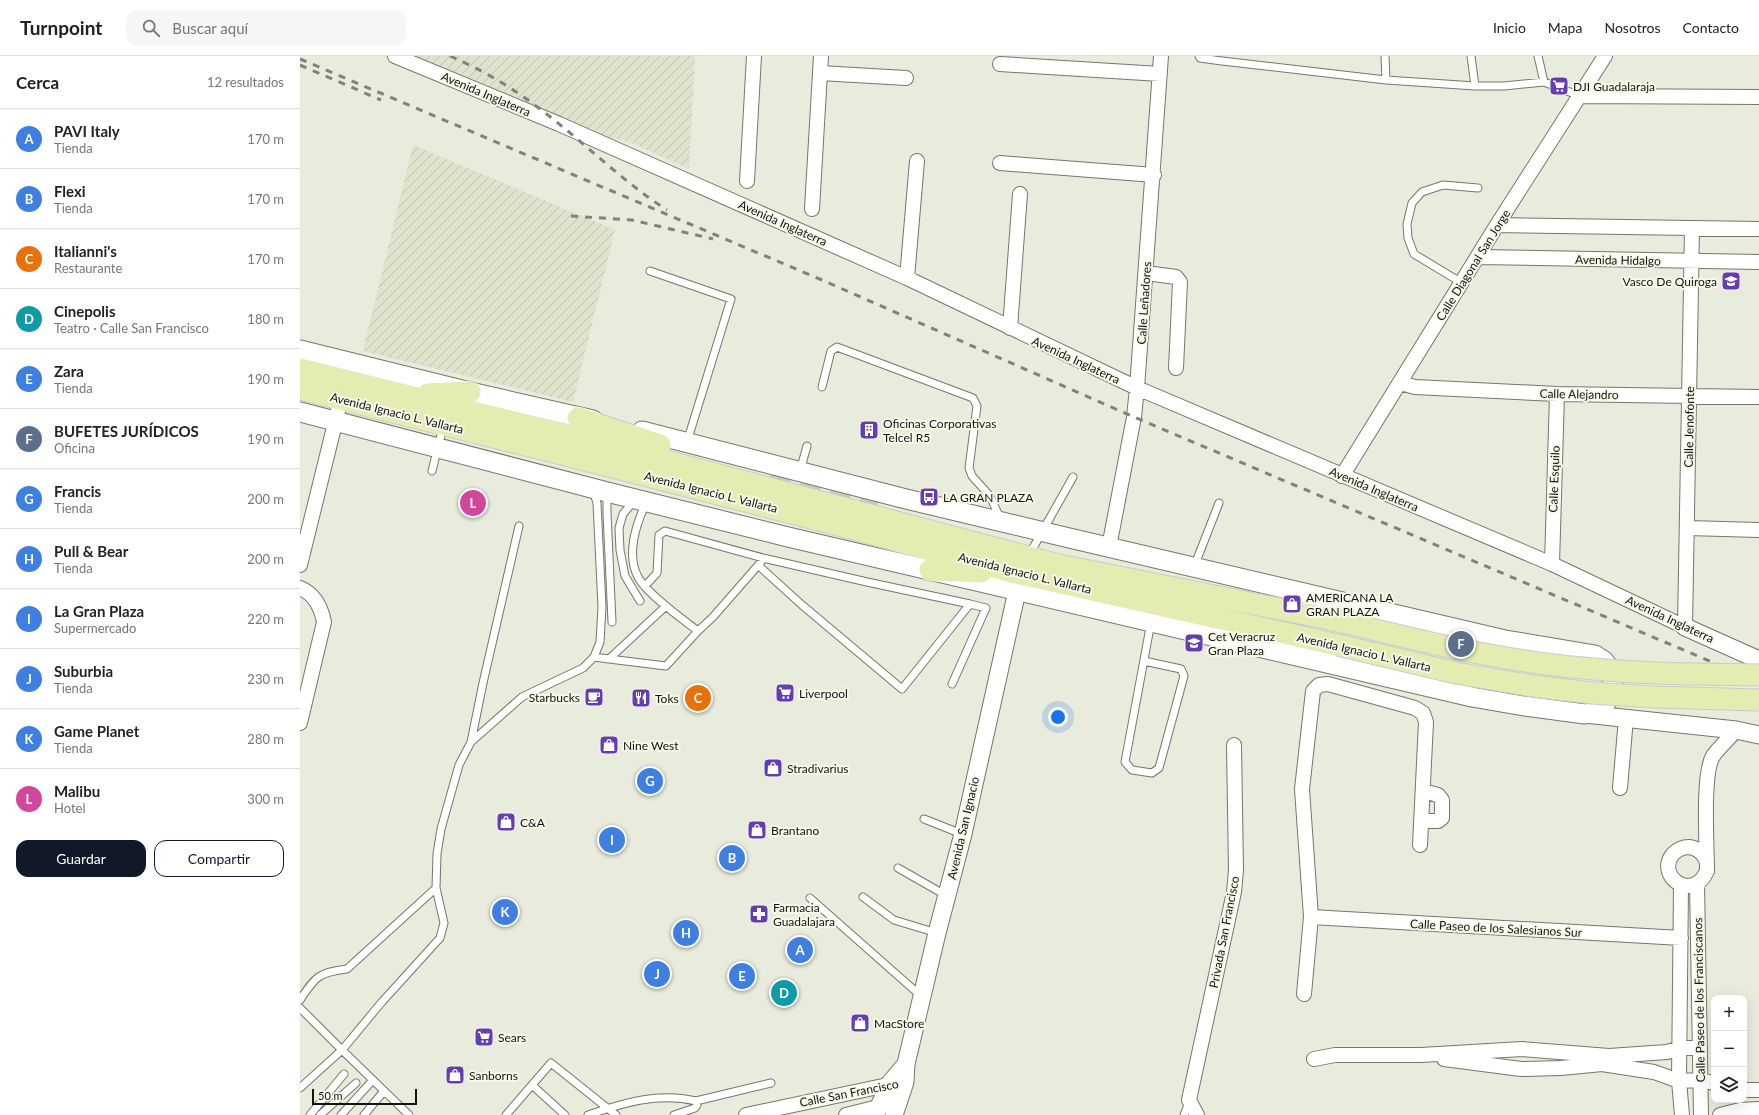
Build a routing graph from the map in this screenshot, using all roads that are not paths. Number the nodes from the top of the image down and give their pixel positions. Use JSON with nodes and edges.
{"nodes":[{"id":1,"x":395,"y":56,"type":"edge"},
{"id":2,"x":754,"y":56,"type":"edge"},
{"id":3,"x":821,"y":56,"type":"edge"},
{"id":4,"x":1161,"y":56,"type":"edge"},
{"id":5,"x":1199,"y":56,"type":"edge"},
{"id":6,"x":1253,"y":56,"type":"edge"},
{"id":7,"x":1385,"y":56,"type":"edge"},
{"id":8,"x":1471,"y":56,"type":"edge"},
{"id":9,"x":1538,"y":56,"type":"edge"},
{"id":10,"x":1605,"y":56,"type":"edge"},
{"id":11,"x":1000,"y":64,"type":"dead end"},
{"id":12,"x":1251,"y":64,"type":"junction"},
{"id":13,"x":820,"y":73,"type":"junction"},
{"id":14,"x":1160,"y":74,"type":"junction"},
{"id":15,"x":906,"y":78,"type":"dead end"},
{"id":16,"x":1386,"y":80,"type":"junction"},
{"id":17,"x":1544,"y":82,"type":"junction"},
{"id":18,"x":1475,"y":86,"type":"junction"},
{"id":19,"x":1580,"y":96,"type":"junction"},
{"id":20,"x":1759,"y":97,"type":"edge"},
{"id":21,"x":917,"y":162,"type":"dead end"},
{"id":22,"x":1000,"y":163,"type":"dead end"},
{"id":23,"x":1154,"y":175,"type":"junction"},
{"id":24,"x":748,"y":181,"type":"dead end"},
{"id":25,"x":1478,"y":188,"type":"dead end"},
{"id":26,"x":1020,"y":194,"type":"dead end"},
{"id":27,"x":812,"y":209,"type":"dead end"},
{"id":28,"x":1497,"y":225,"type":"junction"},
{"id":29,"x":1692,"y":228,"type":"junction"},
{"id":30,"x":1759,"y":229,"type":"edge"},
{"id":31,"x":1478,"y":257,"type":"junction"},
{"id":32,"x":1692,"y":261,"type":"junction"},
{"id":33,"x":1759,"y":262,"type":"edge"},
{"id":34,"x":650,"y":271,"type":"dead end"},
{"id":35,"x":1146,"y":273,"type":"junction"},
{"id":36,"x":907,"y":278,"type":"junction"},
{"id":37,"x":1462,"y":283,"type":"junction"},
{"id":38,"x":1010,"y":328,"type":"junction"},
{"id":39,"x":300,"y":350,"type":"edge"},
{"id":40,"x":1176,"y":368,"type":"dead end"},
{"id":41,"x":300,"y":369,"type":"edge"},
{"id":42,"x":1400,"y":383,"type":"junction"},
{"id":43,"x":822,"y":387,"type":"dead end"},
{"id":44,"x":1137,"y":388,"type":"junction"},
{"id":45,"x":300,"y":389,"type":"edge"},
{"id":46,"x":470,"y":392,"type":"junction"},
{"id":47,"x":1557,"y":394,"type":"junction"},
{"id":48,"x":406,"y":395,"type":"junction"},
{"id":49,"x":1690,"y":396,"type":"junction"},
{"id":50,"x":1759,"y":397,"type":"edge"},
{"id":51,"x":341,"y":399,"type":"junction"},
{"id":52,"x":300,"y":412,"type":"edge"},
{"id":53,"x":578,"y":418,"type":"junction"},
{"id":54,"x":336,"y":421,"type":"junction"},
{"id":55,"x":444,"y":425,"type":"junction"},
{"id":56,"x":687,"y":442,"type":"junction"},
{"id":57,"x":807,"y":446,"type":"dead end"},
{"id":58,"x":438,"y":447,"type":"junction"},
{"id":59,"x":432,"y":471,"type":"dead end"},
{"id":60,"x":800,"y":472,"type":"junction"},
{"id":61,"x":1342,"y":476,"type":"junction"},
{"id":62,"x":770,"y":477,"type":"tunnel mouth"},
{"id":63,"x":1072,"y":477,"type":"dead end"},
{"id":64,"x":600,"y":490,"type":"junction"},
{"id":65,"x":641,"y":501,"type":"junction"},
{"id":66,"x":878,"y":502,"type":"tunnel mouth"},
{"id":67,"x":1219,"y":503,"type":"dead end"},
{"id":68,"x":1002,"y":522,"type":"junction"},
{"id":69,"x":519,"y":526,"type":"dead end"},
{"id":70,"x":1687,"y":528,"type":"junction"},
{"id":71,"x":1759,"y":530,"type":"edge"},
{"id":72,"x":1109,"y":547,"type":"junction"},
{"id":73,"x":763,"y":558,"type":"junction"},
{"id":74,"x":1027,"y":559,"type":"junction"},
{"id":75,"x":1552,"y":564,"type":"junction"},
{"id":76,"x":300,"y":565,"type":"edge"},
{"id":77,"x":759,"y":566,"type":"junction"},
{"id":78,"x":1194,"y":567,"type":"junction"},
{"id":79,"x":930,"y":570,"type":"joint"},
{"id":80,"x":646,"y":586,"type":"junction"},
{"id":81,"x":300,"y":588,"type":"edge"},
{"id":82,"x":640,"y":601,"type":"dead end"},
{"id":83,"x":970,"y":604,"type":"junction"},
{"id":84,"x":666,"y":606,"type":"junction"},
{"id":85,"x":612,"y":622,"type":"dead end"},
{"id":86,"x":1151,"y":622,"type":"junction"},
{"id":87,"x":1685,"y":627,"type":"junction"},
{"id":88,"x":698,"y":631,"type":"junction"},
{"id":89,"x":1703,"y":634,"type":"junction"},
{"id":90,"x":1759,"y":650,"type":"edge"},
{"id":91,"x":594,"y":657,"type":"junction"},
{"id":92,"x":609,"y":659,"type":"junction"},
{"id":93,"x":1759,"y":660,"type":"edge"},
{"id":94,"x":1144,"y":661,"type":"junction"},
{"id":95,"x":1759,"y":675,"type":"edge"},
{"id":96,"x":952,"y":684,"type":"dead end"},
{"id":97,"x":1759,"y":700,"type":"edge"},
{"id":98,"x":1585,"y":714,"type":"junction"},
{"id":99,"x":1626,"y":718,"type":"junction"},
{"id":100,"x":300,"y":723,"type":"edge"},
{"id":101,"x":1736,"y":730,"type":"junction"},
{"id":102,"x":1759,"y":735,"type":"edge"},
{"id":103,"x":471,"y":742,"type":"junction"},
{"id":104,"x":1234,"y":745,"type":"dead end"},
{"id":105,"x":1620,"y":788,"type":"dead end"},
{"id":106,"x":1423,"y":791,"type":"junction"},
{"id":107,"x":924,"y":819,"type":"dead end"},
{"id":108,"x":1421,"y":821,"type":"junction"},
{"id":109,"x":963,"y":834,"type":"junction"},
{"id":110,"x":1420,"y":845,"type":"dead end"},
{"id":111,"x":1707,"y":862,"type":"junction"},
{"id":112,"x":898,"y":868,"type":"dead end"},
{"id":113,"x":1697,"y":884,"type":"junction"},
{"id":114,"x":1681,"y":885,"type":"junction"},
{"id":115,"x":436,"y":888,"type":"junction"},
{"id":116,"x":947,"y":896,"type":"junction"},
{"id":117,"x":863,"y":897,"type":"dead end"},
{"id":118,"x":810,"y":898,"type":"dead end"},
{"id":119,"x":1311,"y":917,"type":"junction"},
{"id":120,"x":937,"y":933,"type":"junction"},
{"id":121,"x":1681,"y":938,"type":"junction"},
{"id":122,"x":1304,"y":994,"type":"dead end"},
{"id":123,"x":922,"y":997,"type":"junction"},
{"id":124,"x":300,"y":1000,"type":"edge"},
{"id":125,"x":300,"y":1008,"type":"edge"},
{"id":126,"x":1681,"y":1048,"type":"junction"},
{"id":127,"x":1699,"y":1048,"type":"junction"},
{"id":128,"x":342,"y":1050,"type":"junction"},
{"id":129,"x":1654,"y":1053,"type":"junction"},
{"id":130,"x":1421,"y":1055,"type":"junction"},
{"id":131,"x":1314,"y":1059,"type":"dead end"},
{"id":132,"x":1609,"y":1061,"type":"junction"},
{"id":133,"x":1654,"y":1072,"type":"junction"},
{"id":134,"x":344,"y":1074,"type":"dead end"},
{"id":135,"x":1700,"y":1080,"type":"junction"},
{"id":136,"x":372,"y":1081,"type":"junction"},
{"id":137,"x":1679,"y":1081,"type":"junction"},
{"id":138,"x":1711,"y":1082,"type":"edge"},
{"id":139,"x":356,"y":1083,"type":"dead end"},
{"id":140,"x":770,"y":1083,"type":"dead end"},
{"id":141,"x":898,"y":1083,"type":"junction"},
{"id":142,"x":532,"y":1085,"type":"junction"},
{"id":143,"x":300,"y":1088,"type":"edge"},
{"id":144,"x":1747,"y":1090,"type":"edge"},
{"id":145,"x":1759,"y":1090,"type":"edge"},
{"id":146,"x":384,"y":1091,"type":"junction"},
{"id":147,"x":1189,"y":1100,"type":"junction"},
{"id":148,"x":696,"y":1101,"type":"junction"},
{"id":149,"x":607,"y":1108,"type":"junction"},
{"id":150,"x":896,"y":1109,"type":"edge"},
{"id":151,"x":1759,"y":1109,"type":"edge"},
{"id":152,"x":877,"y":1111,"type":"edge"},
{"id":153,"x":508,"y":1114,"type":"edge"},
{"id":154,"x":310,"y":1115,"type":"edge"},
{"id":155,"x":320,"y":1115,"type":"edge"},
{"id":156,"x":341,"y":1115,"type":"edge"},
{"id":157,"x":364,"y":1115,"type":"edge"},
{"id":158,"x":409,"y":1115,"type":"edge"},
{"id":159,"x":565,"y":1115,"type":"edge"},
{"id":160,"x":588,"y":1115,"type":"edge"},
{"id":161,"x":616,"y":1115,"type":"edge"},
{"id":162,"x":674,"y":1115,"type":"edge"},
{"id":163,"x":746,"y":1115,"type":"edge"},
{"id":164,"x":846,"y":1115,"type":"edge"},
{"id":165,"x":1184,"y":1115,"type":"edge"},
{"id":166,"x":1196,"y":1115,"type":"edge"},
{"id":167,"x":1682,"y":1115,"type":"edge"},
{"id":168,"x":1701,"y":1115,"type":"edge"},
{"id":169,"x":1720,"y":1115,"type":"edge"}],
"edges":[{"from":1,"to":36,"type":"street","name":"Avenida Inglaterra"},
{"from":2,"to":24,"type":"street"},
{"from":3,"to":13,"type":"street"},
{"from":4,"to":14,"type":"street","name":"Calle Leñadores"},
{"from":5,"to":12,"type":"lane"},
{"from":6,"to":12,"type":"lane"},
{"from":7,"to":16,"type":"lane"},
{"from":8,"to":18,"type":"lane"},
{"from":9,"to":17,"type":"lane"},
{"from":10,"to":19,"type":"street","name":"Calle Diagonal San Jorge"},
{"from":11,"to":14,"type":"street"},
{"from":12,"to":16,"type":"lane"},
{"from":13,"to":15,"type":"street"},
{"from":13,"to":27,"type":"street"},
{"from":14,"to":23,"type":"street","name":"Calle Leñadores"},
{"from":16,"to":18,"type":"lane"},
{"from":17,"to":18,"type":"lane"},
{"from":17,"to":19,"type":"lane"},
{"from":19,"to":20,"type":"street"},
{"from":19,"to":28,"type":"street","name":"Calle Diagonal San Jorge"},
{"from":21,"to":36,"type":"street"},
{"from":22,"to":23,"type":"street"},
{"from":23,"to":35,"type":"street","name":"Calle Leñadores"},
{"from":25,"to":37,"type":"lane"},
{"from":26,"to":38,"type":"street"},
{"from":28,"to":29,"type":"street"},
{"from":28,"to":31,"type":"street","name":"Calle Diagonal San Jorge"},
{"from":29,"to":30,"type":"street"},
{"from":29,"to":32,"type":"street","name":"Calle Jenofonte"},
{"from":31,"to":32,"type":"street","name":"Avenida Hidalgo"},
{"from":31,"to":37,"type":"street","name":"Calle Diagonal San Jorge"},
{"from":32,"to":33,"type":"street","name":"Avenida Hidalgo"},
{"from":32,"to":49,"type":"street","name":"Calle Jenofonte"},
{"from":34,"to":56,"type":"lane"},
{"from":35,"to":40,"type":"street"},
{"from":35,"to":44,"type":"street","name":"Calle Leñadores"},
{"from":36,"to":38,"type":"street","name":"Avenida Inglaterra"},
{"from":37,"to":42,"type":"street","name":"Calle Diagonal San Jorge"},
{"from":38,"to":44,"type":"street","name":"Avenida Inglaterra"},
{"from":39,"to":46,"type":"main road","name":"Avenida Ignacio L. Vallarta"},
{"from":41,"to":48,"type":"main road","name":"Avenida Ignacio L. Vallarta"},
{"from":42,"to":47,"type":"street","name":"Calle Alejandro"},
{"from":42,"to":61,"type":"street","name":"Calle Diagonal San Jorge"},
{"from":43,"to":68,"type":"lane"},
{"from":44,"to":61,"type":"street","name":"Avenida Inglaterra"},
{"from":44,"to":72,"type":"street","name":"Calle Leñadores"},
{"from":45,"to":51,"type":"main road","name":"Avenida Ignacio L. Vallarta"},
{"from":46,"to":48,"type":"main road"},
{"from":46,"to":53,"type":"main road","name":"Avenida Ignacio L. Vallarta"},
{"from":47,"to":49,"type":"street","name":"Calle Alejandro"},
{"from":47,"to":75,"type":"street","name":"Calle Esquilo"},
{"from":48,"to":74,"type":"main road","name":"Avenida Ignacio L. Vallarta"},
{"from":49,"to":50,"type":"street","name":"Calle Alejandro"},
{"from":49,"to":70,"type":"street","name":"Calle Jenofonte"},
{"from":51,"to":54,"type":"street"},
{"from":51,"to":55,"type":"main road","name":"Avenida Ignacio L. Vallarta"},
{"from":52,"to":54,"type":"main road","name":"Avenida Ignacio L. Vallarta"},
{"from":53,"to":56,"type":"main road","name":"Avenida Ignacio L. Vallarta"},
{"from":53,"to":62,"type":"main road"},
{"from":54,"to":58,"type":"main road","name":"Avenida Ignacio L. Vallarta"},
{"from":54,"to":76,"type":"street"},
{"from":55,"to":58,"type":"lane"},
{"from":55,"to":74,"type":"main road","name":"Avenida Ignacio L. Vallarta"},
{"from":56,"to":60,"type":"main road","name":"Avenida Ignacio L. Vallarta"},
{"from":57,"to":60,"type":"lane"},
{"from":58,"to":59,"type":"lane"},
{"from":58,"to":64,"type":"main road","name":"Avenida Ignacio L. Vallarta"},
{"from":60,"to":68,"type":"main road","name":"Avenida Ignacio L. Vallarta"},
{"from":61,"to":75,"type":"street","name":"Avenida Inglaterra"},
{"from":63,"to":74,"type":"lane"},
{"from":64,"to":65,"type":"main road","name":"Avenida Ignacio L. Vallarta"},
{"from":64,"to":85,"type":"lane"},
{"from":64,"to":91,"type":"lane"},
{"from":65,"to":79,"type":"main road","name":"Avenida Ignacio L. Vallarta"},
{"from":65,"to":80,"type":"lane"},
{"from":65,"to":82,"type":"lane"},
{"from":66,"to":74,"type":"main road"},
{"from":67,"to":78,"type":"lane"},
{"from":68,"to":74,"type":"main road","name":"Avenida Ignacio L. Vallarta"},
{"from":69,"to":103,"type":"lane"},
{"from":70,"to":71,"type":"street"},
{"from":70,"to":87,"type":"street","name":"Calle Jenofonte"},
{"from":72,"to":74,"type":"main road","name":"Avenida Ignacio L. Vallarta"},
{"from":72,"to":78,"type":"main road","name":"Avenida Ignacio L. Vallarta"},
{"from":73,"to":77,"type":"lane"},
{"from":73,"to":80,"type":"lane"},
{"from":73,"to":83,"type":"lane"},
{"from":74,"to":79,"type":"main road"},
{"from":74,"to":86,"type":"main road","name":"Avenida Ignacio L. Vallarta"},
{"from":74,"to":95,"type":"main road","name":"Avenida Ignacio L. Vallarta","bridge":true},
{"from":74,"to":97,"type":"main road","name":"Avenida Ignacio L. Vallarta","bridge":true},
{"from":74,"to":109,"type":"street","name":"Avenida San Ignacio"},
{"from":75,"to":87,"type":"street","name":"Avenida Inglaterra"},
{"from":77,"to":83,"type":"lane"},
{"from":77,"to":88,"type":"lane"},
{"from":78,"to":98,"type":"main road","name":"Avenida Ignacio L. Vallarta"},
{"from":80,"to":84,"type":"lane"},
{"from":81,"to":100,"type":"street"},
{"from":83,"to":96,"type":"lane"},
{"from":84,"to":88,"type":"lane"},
{"from":84,"to":92,"type":"lane"},
{"from":86,"to":94,"type":"lane"},
{"from":86,"to":98,"type":"main road","name":"Avenida Ignacio L. Vallarta"},
{"from":87,"to":89,"type":"street","name":"Avenida Inglaterra"},
{"from":88,"to":92,"type":"lane"},
{"from":89,"to":90,"type":"street"},
{"from":89,"to":93,"type":"street","name":"Avenida Inglaterra"},
{"from":91,"to":92,"type":"lane"},
{"from":91,"to":103,"type":"lane"},
{"from":94,"to":94,"type":"lane"},
{"from":98,"to":99,"type":"street"},
{"from":99,"to":101,"type":"street"},
{"from":99,"to":105,"type":"street"},
{"from":101,"to":102,"type":"street"},
{"from":101,"to":111,"type":"street"},
{"from":103,"to":115,"type":"lane"},
{"from":104,"to":147,"type":"street","name":"Privada San Francisco"},
{"from":106,"to":108,"type":"street"},
{"from":106,"to":108,"type":"street"},
{"from":106,"to":119,"type":"street"},
{"from":107,"to":109,"type":"lane"},
{"from":108,"to":110,"type":"street"},
{"from":109,"to":116,"type":"street","name":"Avenida San Ignacio"},
{"from":111,"to":113,"type":"street"},
{"from":111,"to":114,"type":"street"},
{"from":112,"to":116,"type":"lane"},
{"from":113,"to":114,"type":"street"},
{"from":113,"to":127,"type":"street","name":"Calle Paseo de los Franciscanos"},
{"from":114,"to":121,"type":"street","name":"Calle Paseo de los Franciscanos"},
{"from":115,"to":124,"type":"lane"},
{"from":115,"to":128,"type":"lane"},
{"from":116,"to":120,"type":"street","name":"Avenida San Ignacio"},
{"from":117,"to":120,"type":"lane"},
{"from":118,"to":123,"type":"lane"},
{"from":119,"to":121,"type":"street","name":"Calle Paseo de los Salesianos Sur"},
{"from":119,"to":122,"type":"street"},
{"from":120,"to":123,"type":"street","name":"Avenida San Ignacio"},
{"from":121,"to":126,"type":"street","name":"Calle Paseo de los Franciscanos"},
{"from":123,"to":141,"type":"street","name":"Avenida San Ignacio"},
{"from":125,"to":128,"type":"lane"},
{"from":126,"to":127,"type":"street"},
{"from":126,"to":129,"type":"street"},
{"from":126,"to":137,"type":"street","name":"Calle Paseo de los Franciscanos"},
{"from":127,"to":135,"type":"street","name":"Calle Paseo de los Franciscanos"},
{"from":128,"to":136,"type":"lane"},
{"from":128,"to":143,"type":"lane"},
{"from":129,"to":132,"type":"street"},
{"from":129,"to":133,"type":"street"},
{"from":130,"to":131,"type":"street"},
{"from":130,"to":132,"type":"street"},
{"from":130,"to":132,"type":"street"},
{"from":132,"to":133,"type":"street"},
{"from":133,"to":137,"type":"street"},
{"from":134,"to":154,"type":"lane"},
{"from":135,"to":137,"type":"street"},
{"from":135,"to":138,"type":"street"},
{"from":135,"to":168,"type":"street","name":"Calle Paseo de los Franciscanos"},
{"from":136,"to":146,"type":"lane"},
{"from":136,"to":156,"type":"lane"},
{"from":137,"to":167,"type":"street","name":"Calle Paseo de los Franciscanos"},
{"from":139,"to":155,"type":"lane"},
{"from":140,"to":148,"type":"lane"},
{"from":141,"to":150,"type":"street","name":"Avenida San Ignacio"},
{"from":141,"to":152,"type":"street","name":"Avenida San Ignacio"},
{"from":141,"to":163,"type":"street","name":"Calle San Francisco"},
{"from":142,"to":149,"type":"lane"},
{"from":142,"to":153,"type":"lane"},
{"from":142,"to":159,"type":"lane"},
{"from":144,"to":145,"type":"street"},
{"from":146,"to":157,"type":"lane"},
{"from":146,"to":158,"type":"lane"},
{"from":147,"to":165,"type":"lane"},
{"from":147,"to":166,"type":"street"},
{"from":148,"to":149,"type":"lane"},
{"from":148,"to":162,"type":"lane"},
{"from":149,"to":160,"type":"lane"},
{"from":149,"to":161,"type":"lane"},
{"from":150,"to":152,"type":"street","name":"Calle San Francisco"},
{"from":151,"to":169,"type":"street"},
{"from":152,"to":164,"type":"street","name":"Calle San Francisco"}]}
